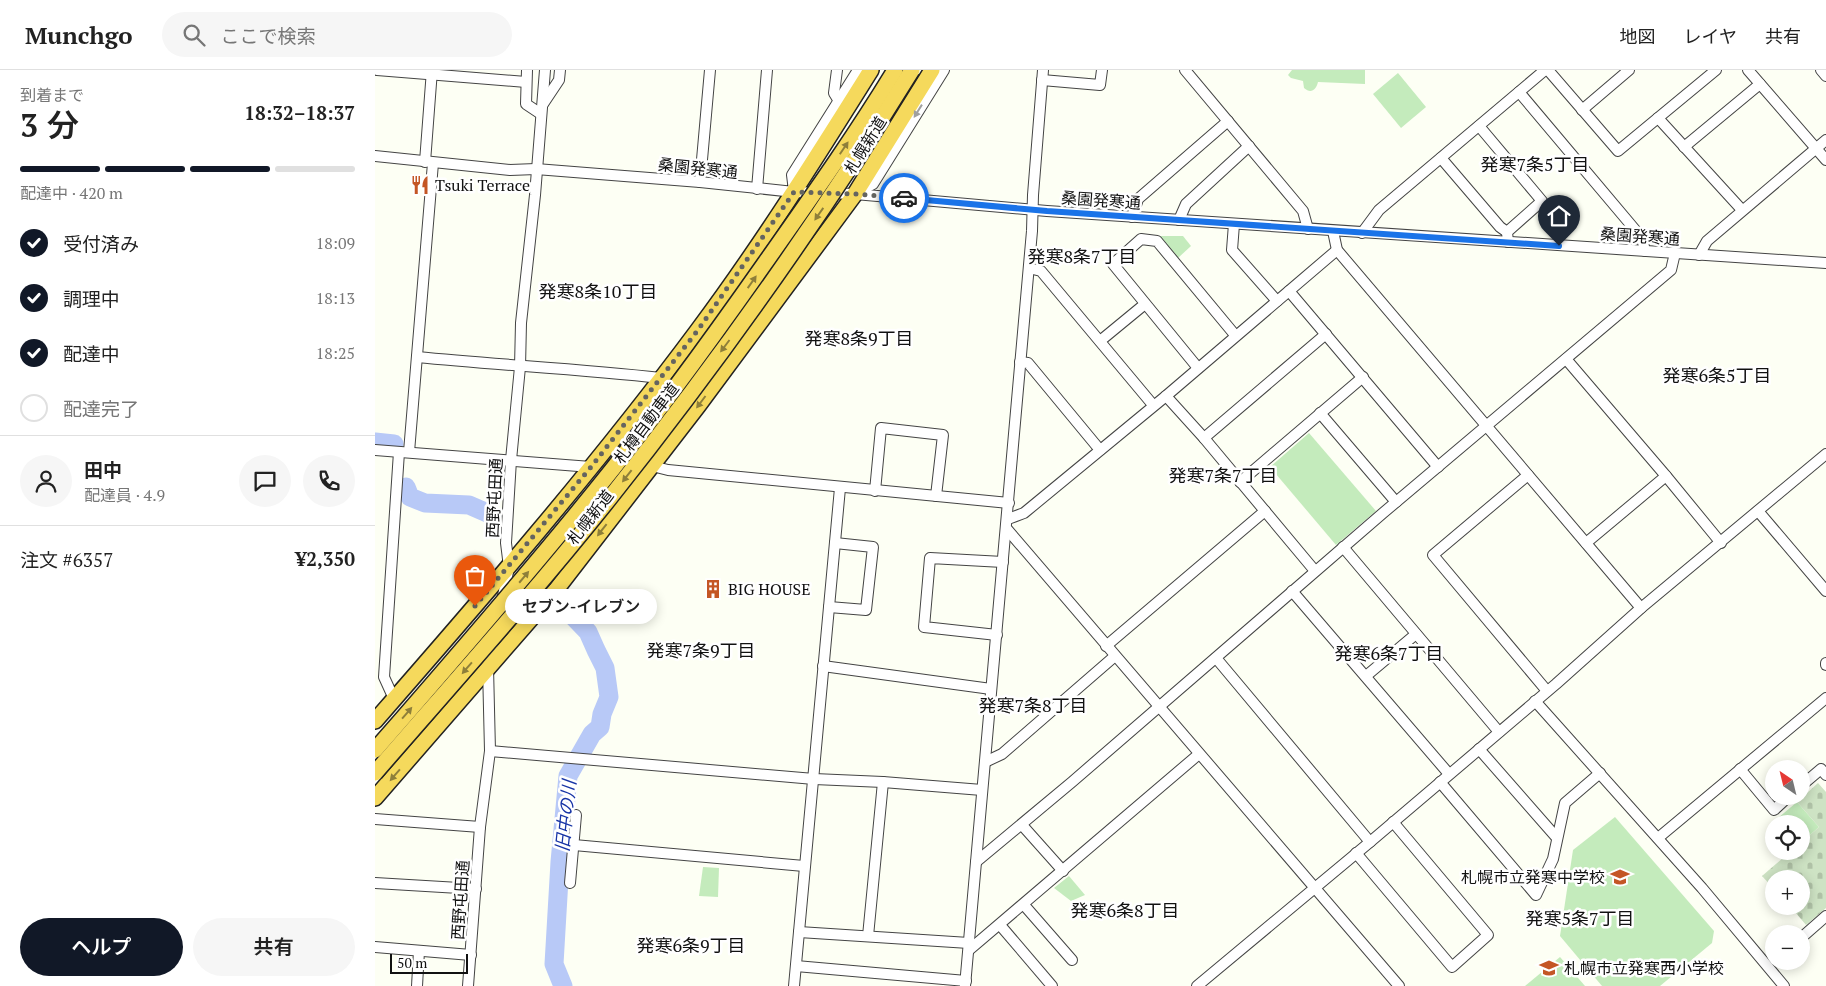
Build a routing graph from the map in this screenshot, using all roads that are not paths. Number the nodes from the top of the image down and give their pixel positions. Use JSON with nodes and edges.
{"nodes":[{"id":1,"x":377,"y":70,"type":"edge"},
{"id":2,"x":527,"y":70,"type":"edge"},
{"id":3,"x":545,"y":70,"type":"edge"},
{"id":4,"x":560,"y":70,"type":"edge"},
{"id":5,"x":710,"y":70,"type":"edge"},
{"id":6,"x":767,"y":70,"type":"edge"},
{"id":7,"x":837,"y":70,"type":"edge"},
{"id":8,"x":858,"y":70,"type":"edge"},
{"id":9,"x":871,"y":70,"type":"edge"},
{"id":10,"x":895,"y":70,"type":"edge"},
{"id":11,"x":912,"y":70,"type":"edge"},
{"id":12,"x":932,"y":70,"type":"edge"},
{"id":13,"x":944,"y":70,"type":"edge"},
{"id":14,"x":1102,"y":70,"type":"edge"},
{"id":15,"x":1185,"y":70,"type":"edge"},
{"id":16,"x":1546,"y":70,"type":"edge"},
{"id":17,"x":1629,"y":70,"type":"edge"},
{"id":18,"x":1716,"y":70,"type":"edge"},
{"id":19,"x":1748,"y":70,"type":"edge"},
{"id":20,"x":1821,"y":70,"type":"edge"},
{"id":21,"x":432,"y":72,"type":"edge"},
{"id":22,"x":1042,"y":75,"type":"edge"},
{"id":23,"x":1826,"y":76,"type":"edge"},
{"id":24,"x":526,"y":82,"type":"junction"},
{"id":25,"x":1759,"y":84,"type":"junction"},
{"id":26,"x":1519,"y":92,"type":"junction"},
{"id":27,"x":839,"y":101,"type":"junction"},
{"id":28,"x":542,"y":106,"type":"junction"},
{"id":29,"x":1582,"y":110,"type":"junction"},
{"id":30,"x":1658,"y":118,"type":"junction"},
{"id":31,"x":1228,"y":121,"type":"junction"},
{"id":32,"x":1479,"y":126,"type":"junction"},
{"id":33,"x":1826,"y":140,"type":"edge"},
{"id":34,"x":1249,"y":146,"type":"junction"},
{"id":35,"x":1684,"y":147,"type":"junction"},
{"id":36,"x":1816,"y":148,"type":"junction"},
{"id":37,"x":375,"y":156,"type":"edge"},
{"id":38,"x":1441,"y":158,"type":"junction"},
{"id":39,"x":1826,"y":160,"type":"edge"},
{"id":40,"x":429,"y":162,"type":"junction"},
{"id":41,"x":536,"y":169,"type":"junction"},
{"id":42,"x":700,"y":182,"type":"junction"},
{"id":43,"x":757,"y":189,"type":"junction"},
{"id":44,"x":794,"y":192,"type":"junction"},
{"id":45,"x":855,"y":194,"type":"junction"},
{"id":46,"x":1033,"y":210,"type":"junction"},
{"id":47,"x":1742,"y":210,"type":"junction"},
{"id":48,"x":1132,"y":217,"type":"junction"},
{"id":49,"x":1179,"y":220,"type":"junction"},
{"id":50,"x":1234,"y":224,"type":"junction"},
{"id":51,"x":1308,"y":229,"type":"junction"},
{"id":52,"x":1333,"y":231,"type":"junction"},
{"id":53,"x":1362,"y":233,"type":"junction"},
{"id":54,"x":1507,"y":237,"type":"junction"},
{"id":55,"x":1337,"y":250,"type":"junction"},
{"id":56,"x":1645,"y":251,"type":"junction"},
{"id":57,"x":1675,"y":253,"type":"junction"},
{"id":58,"x":1699,"y":255,"type":"junction"},
{"id":59,"x":1826,"y":263,"type":"edge"},
{"id":60,"x":1029,"y":268,"type":"junction"},
{"id":61,"x":1289,"y":290,"type":"junction"},
{"id":62,"x":1277,"y":301,"type":"junction"},
{"id":63,"x":1145,"y":304,"type":"junction"},
{"id":64,"x":1326,"y":334,"type":"junction"},
{"id":65,"x":1235,"y":335,"type":"junction"},
{"id":66,"x":1100,"y":342,"type":"junction"},
{"id":67,"x":417,"y":357,"type":"junction"},
{"id":68,"x":1567,"y":359,"type":"junction"},
{"id":69,"x":1020,"y":362,"type":"junction"},
{"id":70,"x":520,"y":367,"type":"junction"},
{"id":71,"x":1198,"y":368,"type":"junction"},
{"id":72,"x":1363,"y":377,"type":"junction"},
{"id":73,"x":661,"y":378,"type":"junction"},
{"id":74,"x":1166,"y":396,"type":"junction"},
{"id":75,"x":1153,"y":405,"type":"junction"},
{"id":76,"x":1320,"y":413,"type":"junction"},
{"id":77,"x":1486,"y":426,"type":"junction"},
{"id":78,"x":1204,"y":438,"type":"junction"},
{"id":79,"x":375,"y":450,"type":"edge"},
{"id":80,"x":1100,"y":450,"type":"junction"},
{"id":81,"x":404,"y":452,"type":"junction"},
{"id":82,"x":1826,"y":454,"type":"edge"},
{"id":83,"x":511,"y":460,"type":"junction"},
{"id":84,"x":652,"y":466,"type":"junction"},
{"id":85,"x":1438,"y":466,"type":"junction"},
{"id":86,"x":591,"y":467,"type":"junction"},
{"id":87,"x":1528,"y":475,"type":"junction"},
{"id":88,"x":1666,"y":476,"type":"junction"},
{"id":89,"x":1241,"y":482,"type":"junction"},
{"id":90,"x":840,"y":488,"type":"junction"},
{"id":91,"x":875,"y":491,"type":"junction"},
{"id":92,"x":936,"y":496,"type":"junction"},
{"id":93,"x":1396,"y":502,"type":"junction"},
{"id":94,"x":1009,"y":503,"type":"junction"},
{"id":95,"x":1265,"y":511,"type":"junction"},
{"id":96,"x":1758,"y":511,"type":"junction"},
{"id":97,"x":1007,"y":524,"type":"junction"},
{"id":98,"x":835,"y":543,"type":"junction"},
{"id":99,"x":1721,"y":543,"type":"junction"},
{"id":100,"x":1586,"y":544,"type":"junction"},
{"id":101,"x":1343,"y":548,"type":"junction"},
{"id":102,"x":1003,"y":562,"type":"junction"},
{"id":103,"x":509,"y":567,"type":"junction"},
{"id":104,"x":1315,"y":571,"type":"junction"},
{"id":105,"x":1292,"y":591,"type":"junction"},
{"id":106,"x":1826,"y":591,"type":"edge"},
{"id":107,"x":829,"y":607,"type":"junction"},
{"id":108,"x":1641,"y":608,"type":"junction"},
{"id":109,"x":1416,"y":634,"type":"junction"},
{"id":110,"x":997,"y":636,"type":"junction"},
{"id":111,"x":1106,"y":646,"type":"junction"},
{"id":112,"x":1115,"y":656,"type":"junction"},
{"id":113,"x":1216,"y":658,"type":"junction"},
{"id":114,"x":823,"y":666,"type":"junction"},
{"id":115,"x":488,"y":667,"type":"junction"},
{"id":116,"x":1366,"y":676,"type":"junction"},
{"id":117,"x":991,"y":689,"type":"junction"},
{"id":118,"x":1547,"y":691,"type":"junction"},
{"id":119,"x":1826,"y":698,"type":"edge"},
{"id":120,"x":394,"y":699,"type":"junction"},
{"id":121,"x":1535,"y":701,"type":"junction"},
{"id":122,"x":1159,"y":707,"type":"junction"},
{"id":123,"x":375,"y":721,"type":"edge"},
{"id":124,"x":1499,"y":732,"type":"junction"},
{"id":125,"x":1479,"y":749,"type":"junction"},
{"id":126,"x":375,"y":750,"type":"edge"},
{"id":127,"x":490,"y":751,"type":"junction"},
{"id":128,"x":1199,"y":754,"type":"junction"},
{"id":129,"x":985,"y":762,"type":"junction"},
{"id":130,"x":1740,"y":769,"type":"junction"},
{"id":131,"x":375,"y":773,"type":"edge"},
{"id":132,"x":1601,"y":773,"type":"junction"},
{"id":133,"x":1449,"y":774,"type":"junction"},
{"id":134,"x":1826,"y":776,"type":"edge"},
{"id":135,"x":1810,"y":778,"type":"edge"},
{"id":136,"x":814,"y":779,"type":"junction"},
{"id":137,"x":883,"y":782,"type":"junction"},
{"id":138,"x":1440,"y":782,"type":"junction"},
{"id":139,"x":982,"y":790,"type":"junction"},
{"id":140,"x":375,"y":798,"type":"edge"},
{"id":141,"x":1765,"y":799,"type":"edge"},
{"id":142,"x":1770,"y":805,"type":"edge"},
{"id":143,"x":1779,"y":805,"type":"edge"},
{"id":144,"x":576,"y":814,"type":"dead end"},
{"id":145,"x":375,"y":820,"type":"edge"},
{"id":146,"x":1393,"y":822,"type":"junction"},
{"id":147,"x":1022,"y":825,"type":"junction"},
{"id":148,"x":480,"y":827,"type":"junction"},
{"id":149,"x":1557,"y":838,"type":"junction"},
{"id":150,"x":1658,"y":838,"type":"junction"},
{"id":151,"x":1369,"y":842,"type":"junction"},
{"id":152,"x":573,"y":846,"type":"junction"},
{"id":153,"x":1356,"y":853,"type":"junction"},
{"id":154,"x":976,"y":862,"type":"junction"},
{"id":155,"x":805,"y":866,"type":"junction"},
{"id":156,"x":1063,"y":871,"type":"junction"},
{"id":157,"x":375,"y":882,"type":"edge"},
{"id":158,"x":570,"y":883,"type":"dead end"},
{"id":159,"x":1313,"y":887,"type":"junction"},
{"id":160,"x":476,"y":889,"type":"junction"},
{"id":161,"x":1024,"y":905,"type":"junction"},
{"id":162,"x":1826,"y":916,"type":"edge"},
{"id":163,"x":1000,"y":925,"type":"junction"},
{"id":164,"x":1810,"y":930,"type":"edge"},
{"id":165,"x":799,"y":932,"type":"junction"},
{"id":166,"x":868,"y":936,"type":"junction"},
{"id":167,"x":375,"y":947,"type":"edge"},
{"id":168,"x":969,"y":947,"type":"junction"},
{"id":169,"x":419,"y":951,"type":"junction"},
{"id":170,"x":471,"y":955,"type":"junction"},
{"id":171,"x":1765,"y":957,"type":"edge"},
{"id":172,"x":1072,"y":960,"type":"dead end"},
{"id":173,"x":796,"y":966,"type":"junction"},
{"id":174,"x":1775,"y":970,"type":"edge"},
{"id":175,"x":966,"y":983,"type":"edge"},
{"id":176,"x":417,"y":986,"type":"edge"},
{"id":177,"x":468,"y":986,"type":"edge"},
{"id":178,"x":794,"y":986,"type":"edge"},
{"id":179,"x":1052,"y":986,"type":"edge"},
{"id":180,"x":1197,"y":986,"type":"edge"},
{"id":181,"x":1399,"y":986,"type":"edge"},
{"id":182,"x":1784,"y":986,"type":"edge"}],
"edges":[{"from":1,"to":21,"type":"street"},
{"from":2,"to":24,"type":"street"},
{"from":3,"to":28,"type":"street","name":"西野屯田通"},
{"from":4,"to":28,"type":"street"},
{"from":5,"to":42,"type":"street"},
{"from":6,"to":43,"type":"street"},
{"from":7,"to":27,"type":"street"},
{"from":8,"to":27,"type":"street"},
{"from":9,"to":44,"type":"highway","name":"札幌新道"},
{"from":126,"to":10,"type":"highway","name":"札樽自動車道","one_way":true,"bridge":true},
{"from":11,"to":131,"type":"highway","name":"札樽自動車道","one_way":true,"bridge":true},
{"from":12,"to":45,"type":"highway","name":"札幌新道"},
{"from":13,"to":45,"type":"street","one_way":true},
{"from":14,"to":22,"type":"street"},
{"from":15,"to":31,"type":"street"},
{"from":16,"to":26,"type":"street"},
{"from":16,"to":29,"type":"street"},
{"from":17,"to":29,"type":"street"},
{"from":18,"to":30,"type":"street"},
{"from":19,"to":25,"type":"street"},
{"from":20,"to":23,"type":"street"},
{"from":21,"to":24,"type":"street"},
{"from":21,"to":40,"type":"street"},
{"from":22,"to":46,"type":"street"},
{"from":24,"to":28,"type":"street"},
{"from":25,"to":35,"type":"street"},
{"from":25,"to":36,"type":"street"},
{"from":26,"to":32,"type":"street"},
{"from":26,"to":56,"type":"street"},
{"from":27,"to":44,"type":"street"},
{"from":28,"to":41,"type":"street","name":"西野屯田通"},
{"from":29,"to":30,"type":"street"},
{"from":30,"to":35,"type":"street"},
{"from":31,"to":34,"type":"street"},
{"from":31,"to":48,"type":"street"},
{"from":32,"to":38,"type":"street"},
{"from":32,"to":54,"type":"street"},
{"from":33,"to":36,"type":"street"},
{"from":34,"to":49,"type":"street"},
{"from":34,"to":51,"type":"street"},
{"from":35,"to":47,"type":"street"},
{"from":36,"to":39,"type":"street"},
{"from":36,"to":47,"type":"street"},
{"from":37,"to":40,"type":"street","name":"桑園発寒通"},
{"from":38,"to":53,"type":"street"},
{"from":38,"to":54,"type":"street"},
{"from":40,"to":41,"type":"street","name":"桑園発寒通"},
{"from":40,"to":67,"type":"street"},
{"from":41,"to":42,"type":"street","name":"桑園発寒通"},
{"from":41,"to":70,"type":"street","name":"西野屯田通"},
{"from":42,"to":43,"type":"street","name":"桑園発寒通"},
{"from":43,"to":44,"type":"street","name":"桑園発寒通"},
{"from":44,"to":45,"type":"street","name":"桑園発寒通"},
{"from":44,"to":73,"type":"highway","name":"札幌新道"},
{"from":45,"to":46,"type":"street","name":"桑園発寒通"},
{"from":45,"to":84,"type":"highway","name":"札幌新道","one_way":true},
{"from":46,"to":48,"type":"street","name":"桑園発寒通"},
{"from":46,"to":60,"type":"street"},
{"from":47,"to":58,"type":"street"},
{"from":48,"to":49,"type":"street","name":"桑園発寒通"},
{"from":49,"to":50,"type":"street","name":"桑園発寒通"},
{"from":50,"to":51,"type":"street","name":"桑園発寒通"},
{"from":50,"to":62,"type":"street"},
{"from":51,"to":52,"type":"street","name":"桑園発寒通"},
{"from":52,"to":53,"type":"street","name":"桑園発寒通"},
{"from":52,"to":55,"type":"street"},
{"from":53,"to":54,"type":"street","name":"桑園発寒通"},
{"from":54,"to":56,"type":"street","name":"桑園発寒通"},
{"from":55,"to":61,"type":"street"},
{"from":55,"to":77,"type":"street"},
{"from":56,"to":57,"type":"street","name":"桑園発寒通"},
{"from":57,"to":58,"type":"street","name":"桑園発寒通"},
{"from":57,"to":68,"type":"street"},
{"from":58,"to":59,"type":"street","name":"桑園発寒通"},
{"from":60,"to":66,"type":"street"},
{"from":60,"to":69,"type":"street"},
{"from":61,"to":62,"type":"street"},
{"from":61,"to":64,"type":"street"},
{"from":62,"to":65,"type":"street"},
{"from":63,"to":65,"type":"street"},
{"from":63,"to":66,"type":"street"},
{"from":63,"to":71,"type":"street"},
{"from":64,"to":72,"type":"street"},
{"from":64,"to":78,"type":"street"},
{"from":65,"to":71,"type":"street"},
{"from":66,"to":75,"type":"street"},
{"from":67,"to":70,"type":"street"},
{"from":67,"to":81,"type":"street"},
{"from":68,"to":77,"type":"street"},
{"from":68,"to":88,"type":"street"},
{"from":69,"to":80,"type":"street"},
{"from":69,"to":94,"type":"street"},
{"from":70,"to":73,"type":"street"},
{"from":70,"to":83,"type":"street","name":"西野屯田通"},
{"from":71,"to":74,"type":"street"},
{"from":72,"to":76,"type":"street"},
{"from":72,"to":85,"type":"street"},
{"from":73,"to":86,"type":"highway","name":"札幌新道"},
{"from":74,"to":75,"type":"street"},
{"from":74,"to":78,"type":"street"},
{"from":75,"to":80,"type":"street"},
{"from":76,"to":89,"type":"street"},
{"from":76,"to":93,"type":"street"},
{"from":77,"to":85,"type":"street"},
{"from":77,"to":87,"type":"street"},
{"from":78,"to":89,"type":"street"},
{"from":79,"to":81,"type":"street"},
{"from":80,"to":97,"type":"street"},
{"from":81,"to":83,"type":"street"},
{"from":81,"to":120,"type":"street"},
{"from":82,"to":96,"type":"street"},
{"from":83,"to":86,"type":"street"},
{"from":83,"to":103,"type":"street","name":"西野屯田通"},
{"from":84,"to":90,"type":"street"},
{"from":84,"to":115,"type":"highway","name":"札幌新道","one_way":true},
{"from":85,"to":93,"type":"street"},
{"from":86,"to":103,"type":"highway","name":"札幌新道"},
{"from":87,"to":100,"type":"street"},
{"from":87,"to":118,"type":"street"},
{"from":88,"to":99,"type":"street"},
{"from":88,"to":100,"type":"street"},
{"from":89,"to":95,"type":"street"},
{"from":90,"to":91,"type":"street"},
{"from":90,"to":98,"type":"street"},
{"from":91,"to":92,"type":"street"},
{"from":91,"to":92,"type":"street"},
{"from":92,"to":94,"type":"street"},
{"from":93,"to":101,"type":"street"},
{"from":94,"to":97,"type":"street"},
{"from":95,"to":104,"type":"street"},
{"from":95,"to":111,"type":"street"},
{"from":96,"to":99,"type":"street"},
{"from":96,"to":106,"type":"street"},
{"from":97,"to":102,"type":"street"},
{"from":97,"to":111,"type":"street"},
{"from":98,"to":107,"type":"street"},
{"from":98,"to":107,"type":"street"},
{"from":99,"to":108,"type":"street"},
{"from":100,"to":108,"type":"street"},
{"from":101,"to":104,"type":"street"},
{"from":101,"to":109,"type":"street"},
{"from":102,"to":110,"type":"street"},
{"from":102,"to":110,"type":"street"},
{"from":103,"to":115,"type":"street","name":"西野屯田通"},
{"from":103,"to":120,"type":"highway","name":"札幌新道"},
{"from":104,"to":105,"type":"street"},
{"from":105,"to":113,"type":"street"},
{"from":105,"to":116,"type":"street"},
{"from":107,"to":114,"type":"street"},
{"from":108,"to":118,"type":"street"},
{"from":109,"to":116,"type":"street"},
{"from":109,"to":124,"type":"street"},
{"from":110,"to":117,"type":"street"},
{"from":111,"to":112,"type":"street"},
{"from":112,"to":122,"type":"street"},
{"from":112,"to":129,"type":"street"},
{"from":113,"to":122,"type":"street"},
{"from":113,"to":151,"type":"street"},
{"from":114,"to":117,"type":"street"},
{"from":114,"to":136,"type":"street"},
{"from":115,"to":127,"type":"street","name":"西野屯田通"},
{"from":115,"to":140,"type":"highway","name":"札幌新道","one_way":true},
{"from":116,"to":133,"type":"street"},
{"from":117,"to":129,"type":"street"},
{"from":118,"to":121,"type":"street"},
{"from":119,"to":130,"type":"street"},
{"from":120,"to":123,"type":"highway","name":"札幌新道"},
{"from":121,"to":124,"type":"street"},
{"from":121,"to":132,"type":"street"},
{"from":122,"to":128,"type":"street"},
{"from":122,"to":147,"type":"street"},
{"from":124,"to":125,"type":"street"},
{"from":125,"to":133,"type":"street"},
{"from":125,"to":149,"type":"street"},
{"from":127,"to":136,"type":"street"},
{"from":127,"to":148,"type":"street","name":"西野屯田通"},
{"from":128,"to":156,"type":"street"},
{"from":128,"to":159,"type":"street"},
{"from":129,"to":139,"type":"street"},
{"from":130,"to":141,"type":"street"},
{"from":130,"to":150,"type":"street"},
{"from":132,"to":149,"type":"street"},
{"from":132,"to":150,"type":"street"},
{"from":133,"to":138,"type":"street"},
{"from":134,"to":135,"type":"street"},
{"from":136,"to":137,"type":"street"},
{"from":136,"to":155,"type":"street"},
{"from":137,"to":139,"type":"street"},
{"from":137,"to":166,"type":"street"},
{"from":138,"to":146,"type":"street"},
{"from":138,"to":149,"type":"street"},
{"from":139,"to":154,"type":"street"},
{"from":142,"to":143,"type":"street"},
{"from":144,"to":152,"type":"street"},
{"from":145,"to":148,"type":"street"},
{"from":146,"to":151,"type":"street"},
{"from":146,"to":153,"type":"street"},
{"from":147,"to":154,"type":"street"},
{"from":147,"to":156,"type":"street"},
{"from":148,"to":160,"type":"street","name":"西野屯田通"},
{"from":150,"to":171,"type":"street"},
{"from":151,"to":153,"type":"street"},
{"from":152,"to":155,"type":"street"},
{"from":152,"to":158,"type":"street"},
{"from":153,"to":159,"type":"street"},
{"from":154,"to":168,"type":"street"},
{"from":155,"to":165,"type":"street"},
{"from":156,"to":161,"type":"street"},
{"from":157,"to":160,"type":"street"},
{"from":159,"to":180,"type":"street"},
{"from":159,"to":181,"type":"street"},
{"from":160,"to":170,"type":"street","name":"西野屯田通"},
{"from":161,"to":163,"type":"street"},
{"from":161,"to":172,"type":"street"},
{"from":162,"to":164,"type":"street"},
{"from":163,"to":168,"type":"street"},
{"from":163,"to":179,"type":"street"},
{"from":165,"to":166,"type":"street"},
{"from":165,"to":173,"type":"street"},
{"from":166,"to":168,"type":"street"},
{"from":167,"to":169,"type":"street"},
{"from":168,"to":175,"type":"street"},
{"from":169,"to":170,"type":"street"},
{"from":169,"to":176,"type":"street"},
{"from":170,"to":177,"type":"street","name":"西野屯田通"},
{"from":173,"to":175,"type":"street"},
{"from":173,"to":178,"type":"street"},
{"from":174,"to":182,"type":"street"}]}
